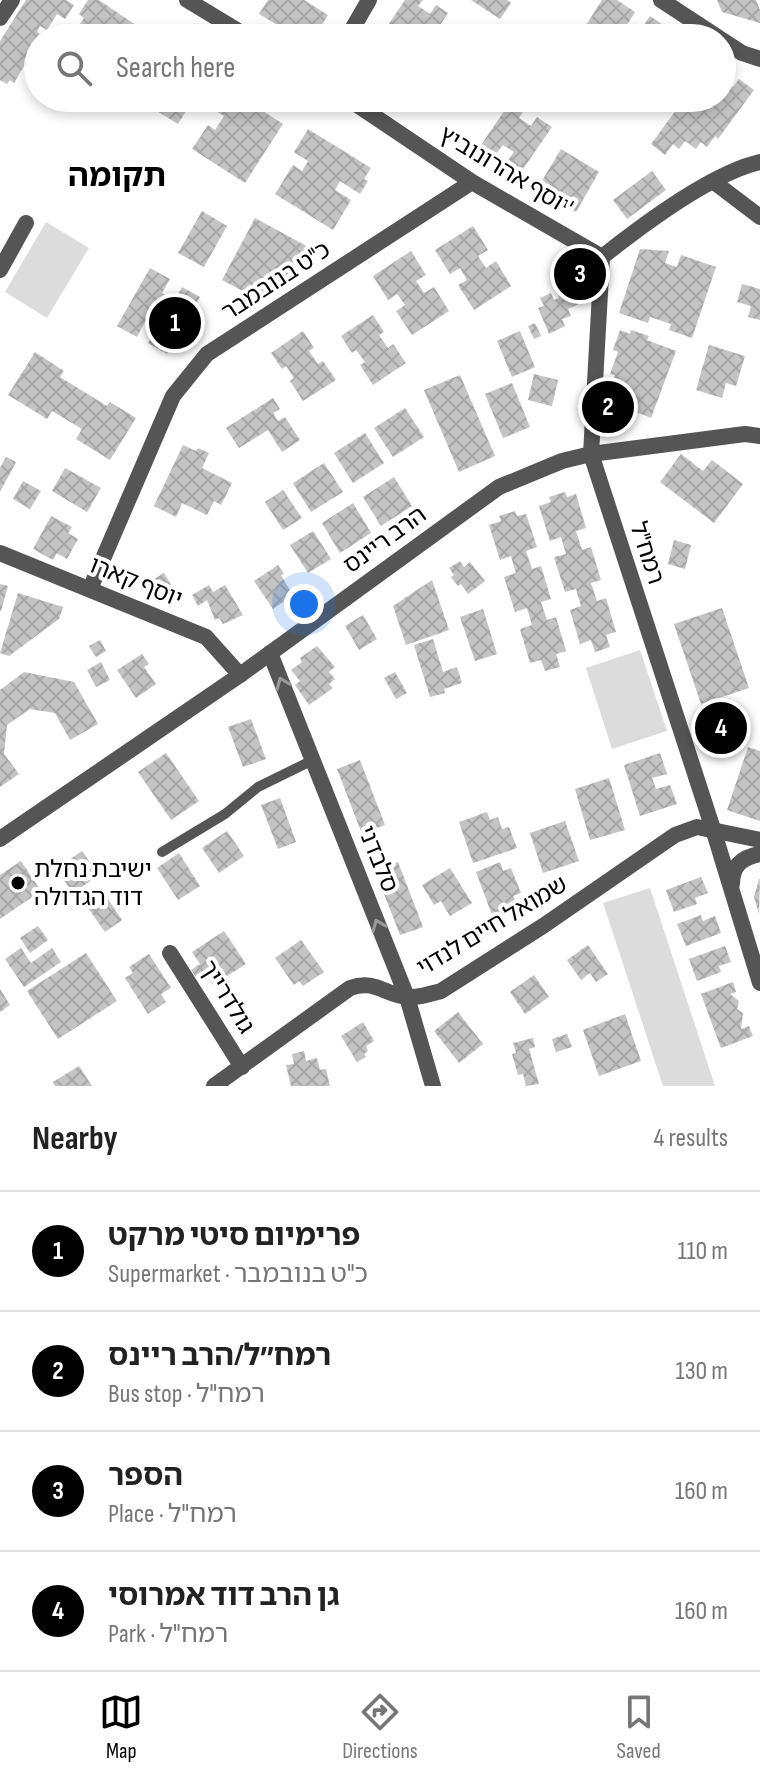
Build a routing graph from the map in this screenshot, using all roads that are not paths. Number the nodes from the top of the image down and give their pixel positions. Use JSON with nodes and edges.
{"nodes":[{"id":1,"x":12,"y":0,"type":"edge"},
{"id":2,"x":187,"y":0,"type":"edge"},
{"id":3,"x":369,"y":0,"type":"edge"},
{"id":4,"x":661,"y":0,"type":"edge"},
{"id":5,"x":0,"y":18,"type":"edge"},
{"id":6,"x":227,"y":24,"type":"edge"},
{"id":7,"x":355,"y":24,"type":"edge"},
{"id":8,"x":698,"y":24,"type":"edge"},
{"id":9,"x":736,"y":49,"type":"edge"},
{"id":10,"x":760,"y":59,"type":"edge"},
{"id":11,"x":368,"y":112,"type":"edge"},
{"id":12,"x":760,"y":162,"type":"edge"},
{"id":13,"x":472,"y":182,"type":"junction"},
{"id":14,"x":714,"y":182,"type":"junction"},
{"id":15,"x":760,"y":217,"type":"edge"},
{"id":16,"x":26,"y":223,"type":"dead end"},
{"id":17,"x":602,"y":257,"type":"junction"},
{"id":18,"x":0,"y":270,"type":"edge"},
{"id":19,"x":760,"y":436,"type":"edge"},
{"id":20,"x":591,"y":454,"type":"junction"},
{"id":21,"x":0,"y":553,"type":"edge"},
{"id":22,"x":90,"y":589,"type":"junction"},
{"id":23,"x":270,"y":653,"type":"junction"},
{"id":24,"x":240,"y":675,"type":"junction"},
{"id":25,"x":313,"y":760,"type":"junction"},
{"id":26,"x":713,"y":829,"type":"junction"},
{"id":27,"x":0,"y":839,"type":"edge"},
{"id":28,"x":760,"y":840,"type":"edge"},
{"id":29,"x":162,"y":852,"type":"dead end"},
{"id":30,"x":760,"y":854,"type":"edge"},
{"id":31,"x":732,"y":889,"type":"junction"},
{"id":32,"x":170,"y":953,"type":"dead end"},
{"id":33,"x":760,"y":983,"type":"edge"},
{"id":34,"x":407,"y":997,"type":"junction"},
{"id":35,"x":242,"y":1067,"type":"junction"},
{"id":36,"x":214,"y":1086,"type":"edge"},
{"id":37,"x":433,"y":1086,"type":"edge"}],
"edges":[{"from":1,"to":5,"type":"street"},
{"from":2,"to":6,"type":"street"},
{"from":3,"to":7,"type":"street"},
{"from":4,"to":8,"type":"street"},
{"from":9,"to":10,"type":"street"},
{"from":11,"to":13,"type":"street","name":"יוסף אהרונוביץ'"},
{"from":12,"to":14,"type":"street"},
{"from":13,"to":17,"type":"street","name":"יוסף אהרונוביץ'"},
{"from":13,"to":22,"type":"street","name":"כ\"ט בנובמבר"},
{"from":14,"to":15,"type":"street"},
{"from":14,"to":17,"type":"street"},
{"from":16,"to":18,"type":"street"},
{"from":17,"to":20,"type":"street","name":"רמח\"ל"},
{"from":19,"to":20,"type":"street","name":"הרב ריינס"},
{"from":20,"to":23,"type":"street","name":"הרב ריינס"},
{"from":20,"to":26,"type":"street","name":"רמח\"ל"},
{"from":21,"to":22,"type":"street","name":"יוסף קארו"},
{"from":22,"to":24,"type":"street","name":"יוסף קארו"},
{"from":23,"to":24,"type":"street","name":"הרב ריינס"},
{"from":25,"to":23,"type":"street","name":"סלבדני","one_way":true},
{"from":24,"to":27,"type":"street","name":"הרב ריינס"},
{"from":25,"to":29,"type":"lane"},
{"from":34,"to":25,"type":"street","name":"סלבדני","one_way":true},
{"from":26,"to":28,"type":"street","name":"שמואל חיים לנדוי"},
{"from":26,"to":31,"type":"street","name":"רמח\"ל"},
{"from":26,"to":34,"type":"street","name":"שמואל חיים לנדוי"},
{"from":30,"to":31,"type":"street"},
{"from":31,"to":33,"type":"street","name":"רמח\"ל"},
{"from":32,"to":35,"type":"street","name":"גולדרייך"},
{"from":34,"to":35,"type":"street","name":"שמואל חיים לנדוי"},
{"from":34,"to":37,"type":"street","name":"סלבדני"},
{"from":35,"to":36,"type":"street","name":"שמואל חיים לנדוי"}]}
